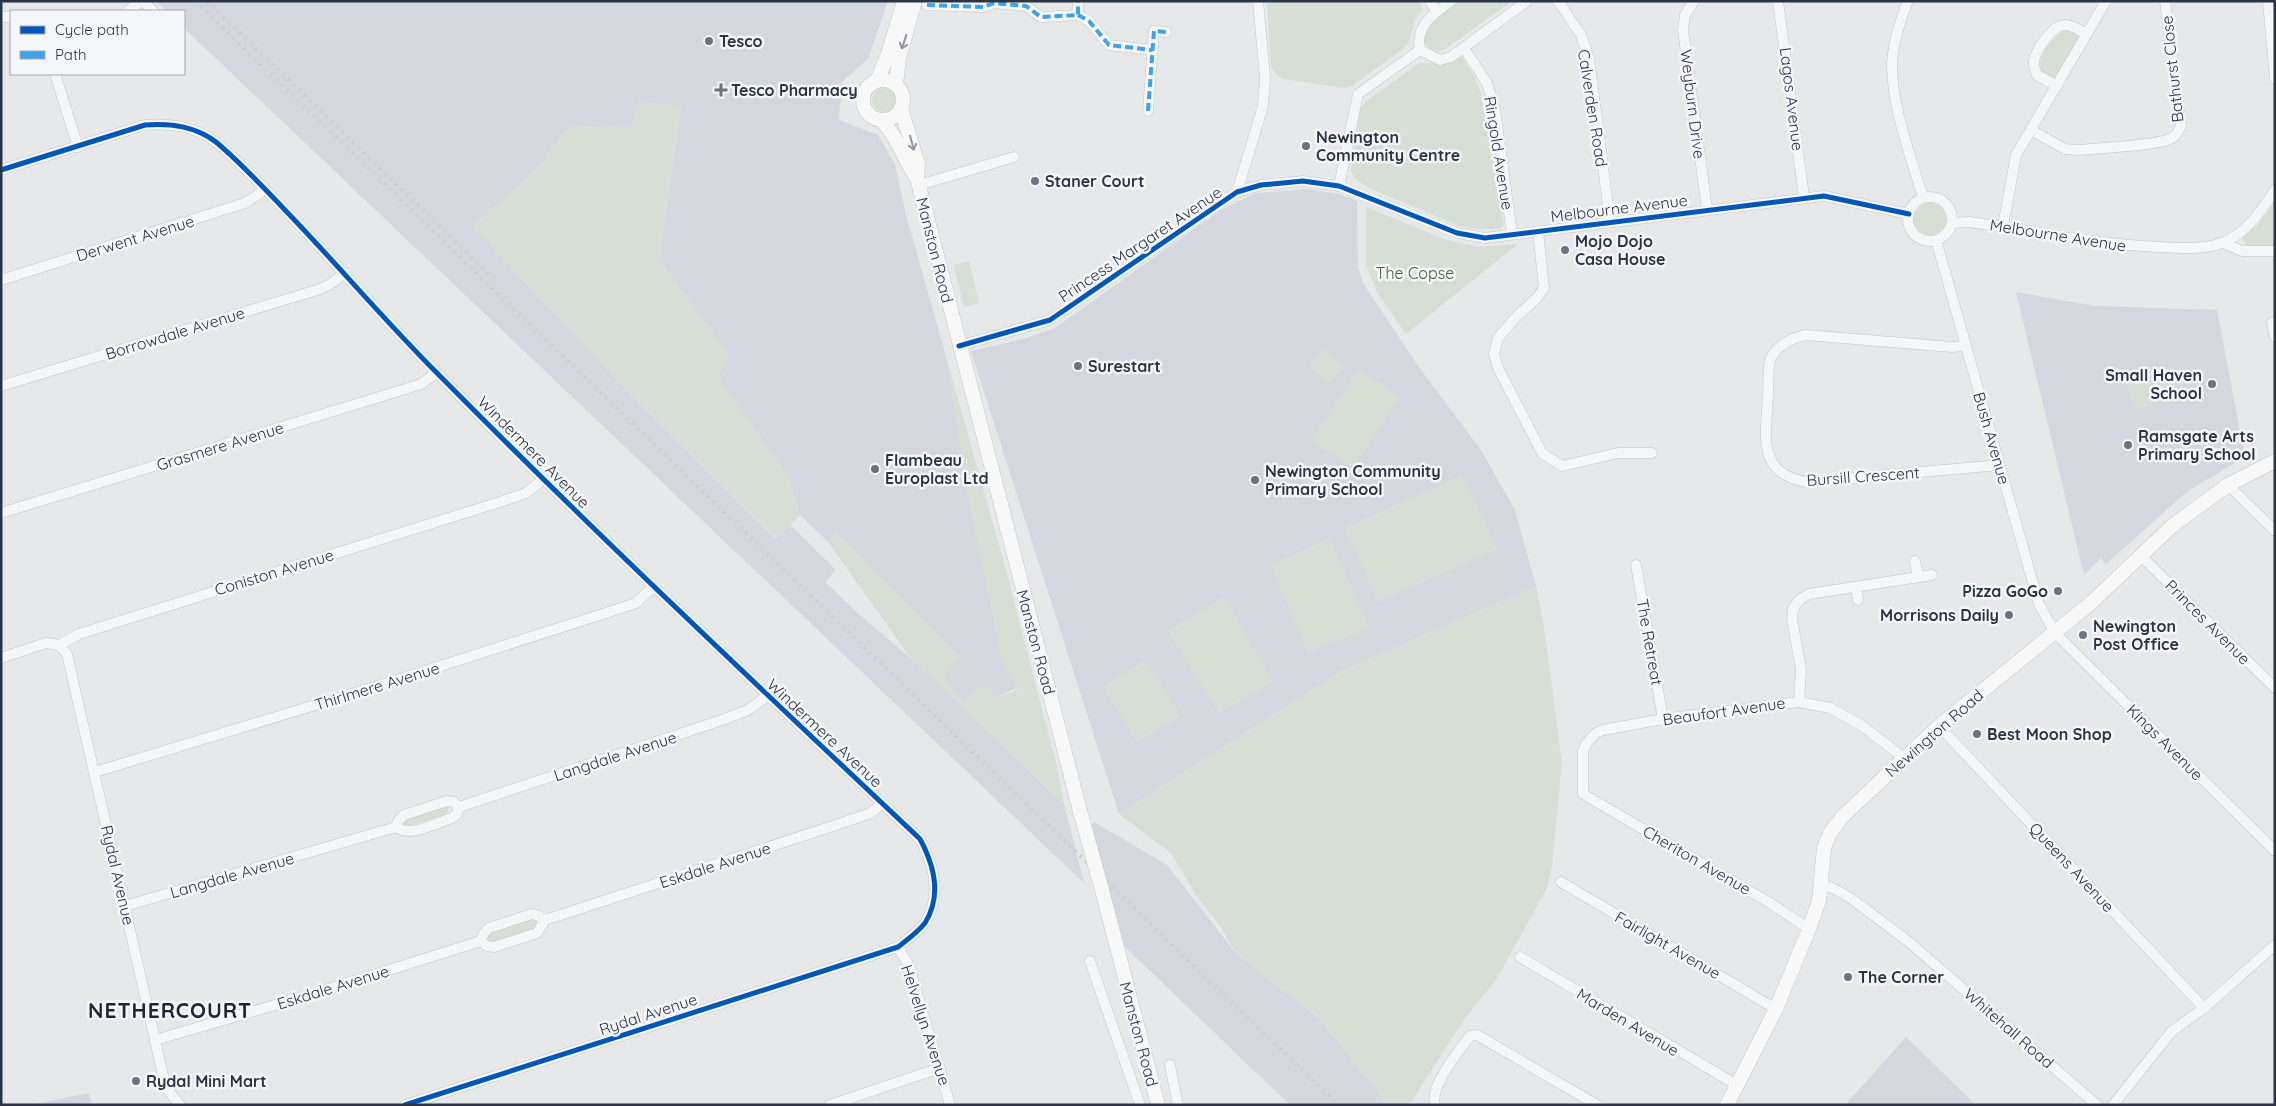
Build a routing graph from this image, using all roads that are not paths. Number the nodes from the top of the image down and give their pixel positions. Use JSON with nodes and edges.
{"nodes":[{"id":1,"x":142,"y":1,"type":"edge"},
{"id":2,"x":904,"y":1,"type":"edge"},
{"id":3,"x":1078,"y":1,"type":"edge"},
{"id":4,"x":1258,"y":1,"type":"edge"},
{"id":5,"x":1430,"y":1,"type":"edge"},
{"id":6,"x":1451,"y":1,"type":"edge"},
{"id":7,"x":1527,"y":1,"type":"edge"},
{"id":8,"x":1558,"y":1,"type":"edge"},
{"id":9,"x":1694,"y":1,"type":"edge"},
{"id":10,"x":1778,"y":1,"type":"edge"},
{"id":11,"x":1908,"y":1,"type":"edge"},
{"id":12,"x":2106,"y":1,"type":"edge"},
{"id":13,"x":2165,"y":1,"type":"edge"},
{"id":14,"x":2268,"y":1,"type":"edge"},
{"id":15,"x":921,"y":3,"type":"edge"},
{"id":16,"x":129,"y":10,"type":"edge"},
{"id":17,"x":152,"y":10,"type":"edge"},
{"id":18,"x":1437,"y":12,"type":"junction"},
{"id":19,"x":1078,"y":15,"type":"junction"},
{"id":20,"x":1166,"y":32,"type":"dead end"},
{"id":21,"x":2087,"y":34,"type":"junction"},
{"id":22,"x":1464,"y":48,"type":"junction"},
{"id":23,"x":1152,"y":50,"type":"junction"},
{"id":24,"x":1420,"y":50,"type":"junction"},
{"id":25,"x":55,"y":75,"type":"edge"},
{"id":26,"x":2275,"y":78,"type":"edge"},
{"id":27,"x":877,"y":80,"type":"junction"},
{"id":28,"x":896,"y":84,"type":"junction"},
{"id":29,"x":2057,"y":86,"type":"junction"},
{"id":30,"x":901,"y":109,"type":"junction"},
{"id":31,"x":1148,"y":111,"type":"dead end"},
{"id":32,"x":881,"y":120,"type":"junction"},
{"id":33,"x":2031,"y":130,"type":"junction"},
{"id":34,"x":78,"y":147,"type":"junction"},
{"id":35,"x":1014,"y":157,"type":"dead end"},
{"id":36,"x":1,"y":170,"type":"edge"},
{"id":37,"x":918,"y":182,"type":"junction"},
{"id":38,"x":1339,"y":186,"type":"junction"},
{"id":39,"x":265,"y":190,"type":"junction"},
{"id":40,"x":2275,"y":190,"type":"edge"},
{"id":41,"x":1238,"y":192,"type":"junction"},
{"id":42,"x":1804,"y":198,"type":"junction"},
{"id":43,"x":1923,"y":198,"type":"junction"},
{"id":44,"x":1707,"y":209,"type":"junction"},
{"id":45,"x":1909,"y":214,"type":"junction"},
{"id":46,"x":1610,"y":222,"type":"junction"},
{"id":47,"x":1952,"y":224,"type":"junction"},
{"id":48,"x":2003,"y":226,"type":"junction"},
{"id":49,"x":1538,"y":231,"type":"junction"},
{"id":50,"x":1512,"y":234,"type":"junction"},
{"id":51,"x":1936,"y":240,"type":"junction"},
{"id":52,"x":2223,"y":243,"type":"junction"},
{"id":53,"x":2275,"y":251,"type":"edge"},
{"id":54,"x":345,"y":273,"type":"junction"},
{"id":55,"x":1,"y":280,"type":"edge"},
{"id":56,"x":2275,"y":322,"type":"edge"},
{"id":57,"x":2275,"y":337,"type":"edge"},
{"id":58,"x":959,"y":346,"type":"junction"},
{"id":59,"x":1965,"y":346,"type":"junction"},
{"id":60,"x":436,"y":373,"type":"junction"},
{"id":61,"x":1,"y":386,"type":"edge"},
{"id":62,"x":1652,"y":453,"type":"dead end"},
{"id":63,"x":2275,"y":461,"type":"edge"},
{"id":64,"x":2000,"y":465,"type":"junction"},
{"id":65,"x":544,"y":479,"type":"junction"},
{"id":66,"x":2228,"y":485,"type":"junction"},
{"id":67,"x":1,"y":513,"type":"edge"},
{"id":68,"x":2275,"y":531,"type":"edge"},
{"id":69,"x":2141,"y":556,"type":"junction"},
{"id":70,"x":1915,"y":561,"type":"dead end"},
{"id":71,"x":1636,"y":565,"type":"dead end"},
{"id":72,"x":1932,"y":576,"type":"dead end"},
{"id":73,"x":1918,"y":577,"type":"junction"},
{"id":74,"x":653,"y":587,"type":"junction"},
{"id":75,"x":1856,"y":588,"type":"junction"},
{"id":76,"x":1858,"y":600,"type":"dead end"},
{"id":77,"x":2055,"y":633,"type":"junction"},
{"id":78,"x":59,"y":645,"type":"junction"},
{"id":79,"x":1,"y":658,"type":"edge"},
{"id":80,"x":2275,"y":688,"type":"edge"},
{"id":81,"x":767,"y":696,"type":"junction"},
{"id":82,"x":1799,"y":702,"type":"junction"},
{"id":83,"x":1663,"y":719,"type":"junction"},
{"id":84,"x":1939,"y":726,"type":"junction"},
{"id":85,"x":1904,"y":758,"type":"junction"},
{"id":86,"x":95,"y":772,"type":"junction"},
{"id":87,"x":1583,"y":794,"type":"joint"},
{"id":88,"x":882,"y":803,"type":"junction"},
{"id":89,"x":459,"y":807,"type":"junction"},
{"id":90,"x":396,"y":827,"type":"junction"},
{"id":91,"x":2275,"y":851,"type":"edge"},
{"id":92,"x":1561,"y":882,"type":"dead end"},
{"id":93,"x":1822,"y":884,"type":"junction"},
{"id":94,"x":125,"y":906,"type":"junction"},
{"id":95,"x":545,"y":920,"type":"junction"},
{"id":96,"x":1809,"y":929,"type":"junction"},
{"id":97,"x":481,"y":941,"type":"junction"},
{"id":98,"x":2275,"y":945,"type":"edge"},
{"id":99,"x":898,"y":947,"type":"junction"},
{"id":100,"x":1520,"y":957,"type":"dead end"},
{"id":101,"x":1090,"y":961,"type":"dead end"},
{"id":102,"x":2204,"y":1008,"type":"junction"},
{"id":103,"x":1776,"y":1009,"type":"junction"},
{"id":104,"x":155,"y":1040,"type":"junction"},
{"id":105,"x":1170,"y":1065,"type":"dead end"},
{"id":106,"x":940,"y":1068,"type":"junction"},
{"id":107,"x":1737,"y":1084,"type":"junction"},
{"id":108,"x":180,"y":1105,"type":"edge"},
{"id":109,"x":404,"y":1105,"type":"edge"},
{"id":110,"x":830,"y":1105,"type":"edge"},
{"id":111,"x":950,"y":1105,"type":"edge"},
{"id":112,"x":1140,"y":1105,"type":"edge"},
{"id":113,"x":1158,"y":1105,"type":"edge"},
{"id":114,"x":1178,"y":1105,"type":"edge"},
{"id":115,"x":1435,"y":1105,"type":"edge"},
{"id":116,"x":1597,"y":1105,"type":"edge"},
{"id":117,"x":1727,"y":1105,"type":"edge"},
{"id":118,"x":2097,"y":1105,"type":"edge"},
{"id":119,"x":2113,"y":1105,"type":"edge"}],
"edges":[{"from":1,"to":16,"type":"street"},
{"from":1,"to":17,"type":"street"},
{"from":2,"to":27,"type":"main road","name":"Manston Road"},
{"from":3,"to":19,"type":"street"},
{"from":4,"to":41,"type":"street"},
{"from":5,"to":18,"type":"street"},
{"from":6,"to":18,"type":"street"},
{"from":7,"to":22,"type":"street"},
{"from":8,"to":46,"type":"street","name":"Calverden Road"},
{"from":9,"to":44,"type":"street","name":"Weyburn Drive"},
{"from":10,"to":42,"type":"street","name":"Lagos Avenue"},
{"from":11,"to":43,"type":"street"},
{"from":12,"to":21,"type":"street"},
{"from":13,"to":33,"type":"street","name":"Bathurst Close"},
{"from":14,"to":26,"type":"street"},
{"from":15,"to":19,"type":"street"},
{"from":15,"to":28,"type":"main road","name":"Manston Road","one_way":true},
{"from":18,"to":24,"type":"street"},
{"from":19,"to":23,"type":"street"},
{"from":20,"to":23,"type":"street"},
{"from":21,"to":29,"type":"street"},
{"from":21,"to":29,"type":"street"},
{"from":22,"to":24,"type":"street"},
{"from":22,"to":50,"type":"street","name":"Ringold Avenue"},
{"from":23,"to":31,"type":"street"},
{"from":24,"to":38,"type":"street"},
{"from":25,"to":34,"type":"street"},
{"from":27,"to":28,"type":"main road"},
{"from":27,"to":32,"type":"main road","name":"Manston Road"},
{"from":28,"to":30,"type":"main road","name":"Manston Road"},
{"from":29,"to":33,"type":"street"},
{"from":30,"to":32,"type":"main road"},
{"from":30,"to":37,"type":"main road","name":"Manston Road","one_way":true},
{"from":32,"to":37,"type":"main road","name":"Manston Road"},
{"from":33,"to":48,"type":"street"},
{"from":34,"to":36,"type":"street","name":"Windermere Avenue"},
{"from":34,"to":39,"type":"street","name":"Windermere Avenue"},
{"from":35,"to":37,"type":"street"},
{"from":37,"to":58,"type":"main road","name":"Manston Road"},
{"from":38,"to":41,"type":"street","name":"Princess Margaret Avenue"},
{"from":38,"to":50,"type":"street","name":"Melbourne Avenue"},
{"from":39,"to":54,"type":"street","name":"Windermere Avenue"},
{"from":39,"to":55,"type":"street","name":"Derwent Avenue"},
{"from":40,"to":52,"type":"street","name":"Melbourne Avenue"},
{"from":41,"to":58,"type":"street","name":"Princess Margaret Avenue"},
{"from":42,"to":44,"type":"street","name":"Melbourne Avenue"},
{"from":42,"to":45,"type":"street","name":"Melbourne Avenue"},
{"from":43,"to":45,"type":"street"},
{"from":43,"to":47,"type":"street"},
{"from":44,"to":46,"type":"street","name":"Melbourne Avenue"},
{"from":45,"to":51,"type":"street"},
{"from":46,"to":49,"type":"street","name":"Melbourne Avenue"},
{"from":47,"to":48,"type":"street","name":"Melbourne Avenue"},
{"from":47,"to":51,"type":"street"},
{"from":48,"to":52,"type":"street","name":"Melbourne Avenue"},
{"from":49,"to":50,"type":"street","name":"Melbourne Avenue"},
{"from":49,"to":62,"type":"street"},
{"from":51,"to":59,"type":"street","name":"Bush Avenue"},
{"from":52,"to":53,"type":"street","name":"Melbourne Avenue"},
{"from":54,"to":60,"type":"street","name":"Windermere Avenue"},
{"from":54,"to":61,"type":"street","name":"Borrowdale Avenue"},
{"from":56,"to":57,"type":"street"},
{"from":58,"to":113,"type":"main road","name":"Manston Road","bridge":true},
{"from":59,"to":64,"type":"street","name":"Bush Avenue"},
{"from":59,"to":64,"type":"street","name":"Bursill Crescent"},
{"from":60,"to":65,"type":"street","name":"Windermere Avenue"},
{"from":60,"to":67,"type":"street","name":"Grasmere Avenue"},
{"from":63,"to":66,"type":"main road","name":"Newington Road"},
{"from":64,"to":77,"type":"street","name":"Bush Avenue"},
{"from":65,"to":74,"type":"street","name":"Windermere Avenue"},
{"from":65,"to":78,"type":"street","name":"Coniston Avenue"},
{"from":66,"to":68,"type":"street"},
{"from":66,"to":69,"type":"main road","name":"Newington Road"},
{"from":69,"to":77,"type":"main road","name":"Newington Road"},
{"from":69,"to":80,"type":"street","name":"Princes Avenue"},
{"from":70,"to":73,"type":"street"},
{"from":71,"to":83,"type":"street","name":"The Retreat"},
{"from":72,"to":73,"type":"street"},
{"from":73,"to":75,"type":"street"},
{"from":74,"to":81,"type":"street","name":"Windermere Avenue"},
{"from":74,"to":86,"type":"street","name":"Thirlmere Avenue"},
{"from":75,"to":76,"type":"street"},
{"from":75,"to":82,"type":"street"},
{"from":77,"to":84,"type":"main road","name":"Newington Road"},
{"from":77,"to":91,"type":"street","name":"Kings Avenue"},
{"from":78,"to":79,"type":"street","name":"Coniston Avenue"},
{"from":78,"to":86,"type":"street","name":"Rydal Avenue"},
{"from":81,"to":88,"type":"street","name":"Windermere Avenue"},
{"from":81,"to":89,"type":"street","name":"Langdale Avenue"},
{"from":82,"to":83,"type":"street","name":"Beaufort Avenue"},
{"from":82,"to":85,"type":"street","name":"Beaufort Avenue"},
{"from":83,"to":87,"type":"street","name":"Beaufort Avenue"},
{"from":84,"to":85,"type":"main road","name":"Newington Road"},
{"from":84,"to":102,"type":"street","name":"Queens Avenue"},
{"from":85,"to":93,"type":"main road","name":"Newington Road"},
{"from":86,"to":94,"type":"street","name":"Rydal Avenue"},
{"from":87,"to":96,"type":"street","name":"Cheriton Avenue"},
{"from":88,"to":95,"type":"street","name":"Eskdale Avenue"},
{"from":88,"to":99,"type":"street","name":"Windermere Avenue"},
{"from":89,"to":90,"type":"street","name":"Langdale Avenue"},
{"from":89,"to":90,"type":"street","name":"Langdale Avenue"},
{"from":90,"to":94,"type":"street","name":"Langdale Avenue"},
{"from":92,"to":103,"type":"street","name":"Fairlight Avenue"},
{"from":93,"to":96,"type":"main road","name":"Newington Road"},
{"from":93,"to":118,"type":"street","name":"Whitehall Road"},
{"from":94,"to":104,"type":"street","name":"Rydal Avenue"},
{"from":95,"to":97,"type":"street","name":"Eskdale Avenue"},
{"from":95,"to":97,"type":"street","name":"Eskdale Avenue"},
{"from":96,"to":103,"type":"main road","name":"Newington Road"},
{"from":97,"to":104,"type":"street","name":"Eskdale Avenue"},
{"from":98,"to":102,"type":"street"},
{"from":99,"to":106,"type":"street","name":"Helvellyn Avenue"},
{"from":99,"to":109,"type":"street","name":"Rydal Avenue"},
{"from":100,"to":107,"type":"street","name":"Marden Avenue"},
{"from":101,"to":112,"type":"street","name":"Manston Road"},
{"from":102,"to":119,"type":"street"},
{"from":103,"to":107,"type":"main road","name":"Newington Road"},
{"from":104,"to":108,"type":"street","name":"Rydal Avenue"},
{"from":105,"to":114,"type":"street","name":"Manston Road"},
{"from":106,"to":110,"type":"street"},
{"from":106,"to":111,"type":"street","name":"Helvellyn Avenue"},
{"from":107,"to":117,"type":"main road","name":"Newington Road"},
{"from":115,"to":116,"type":"street"}]}
